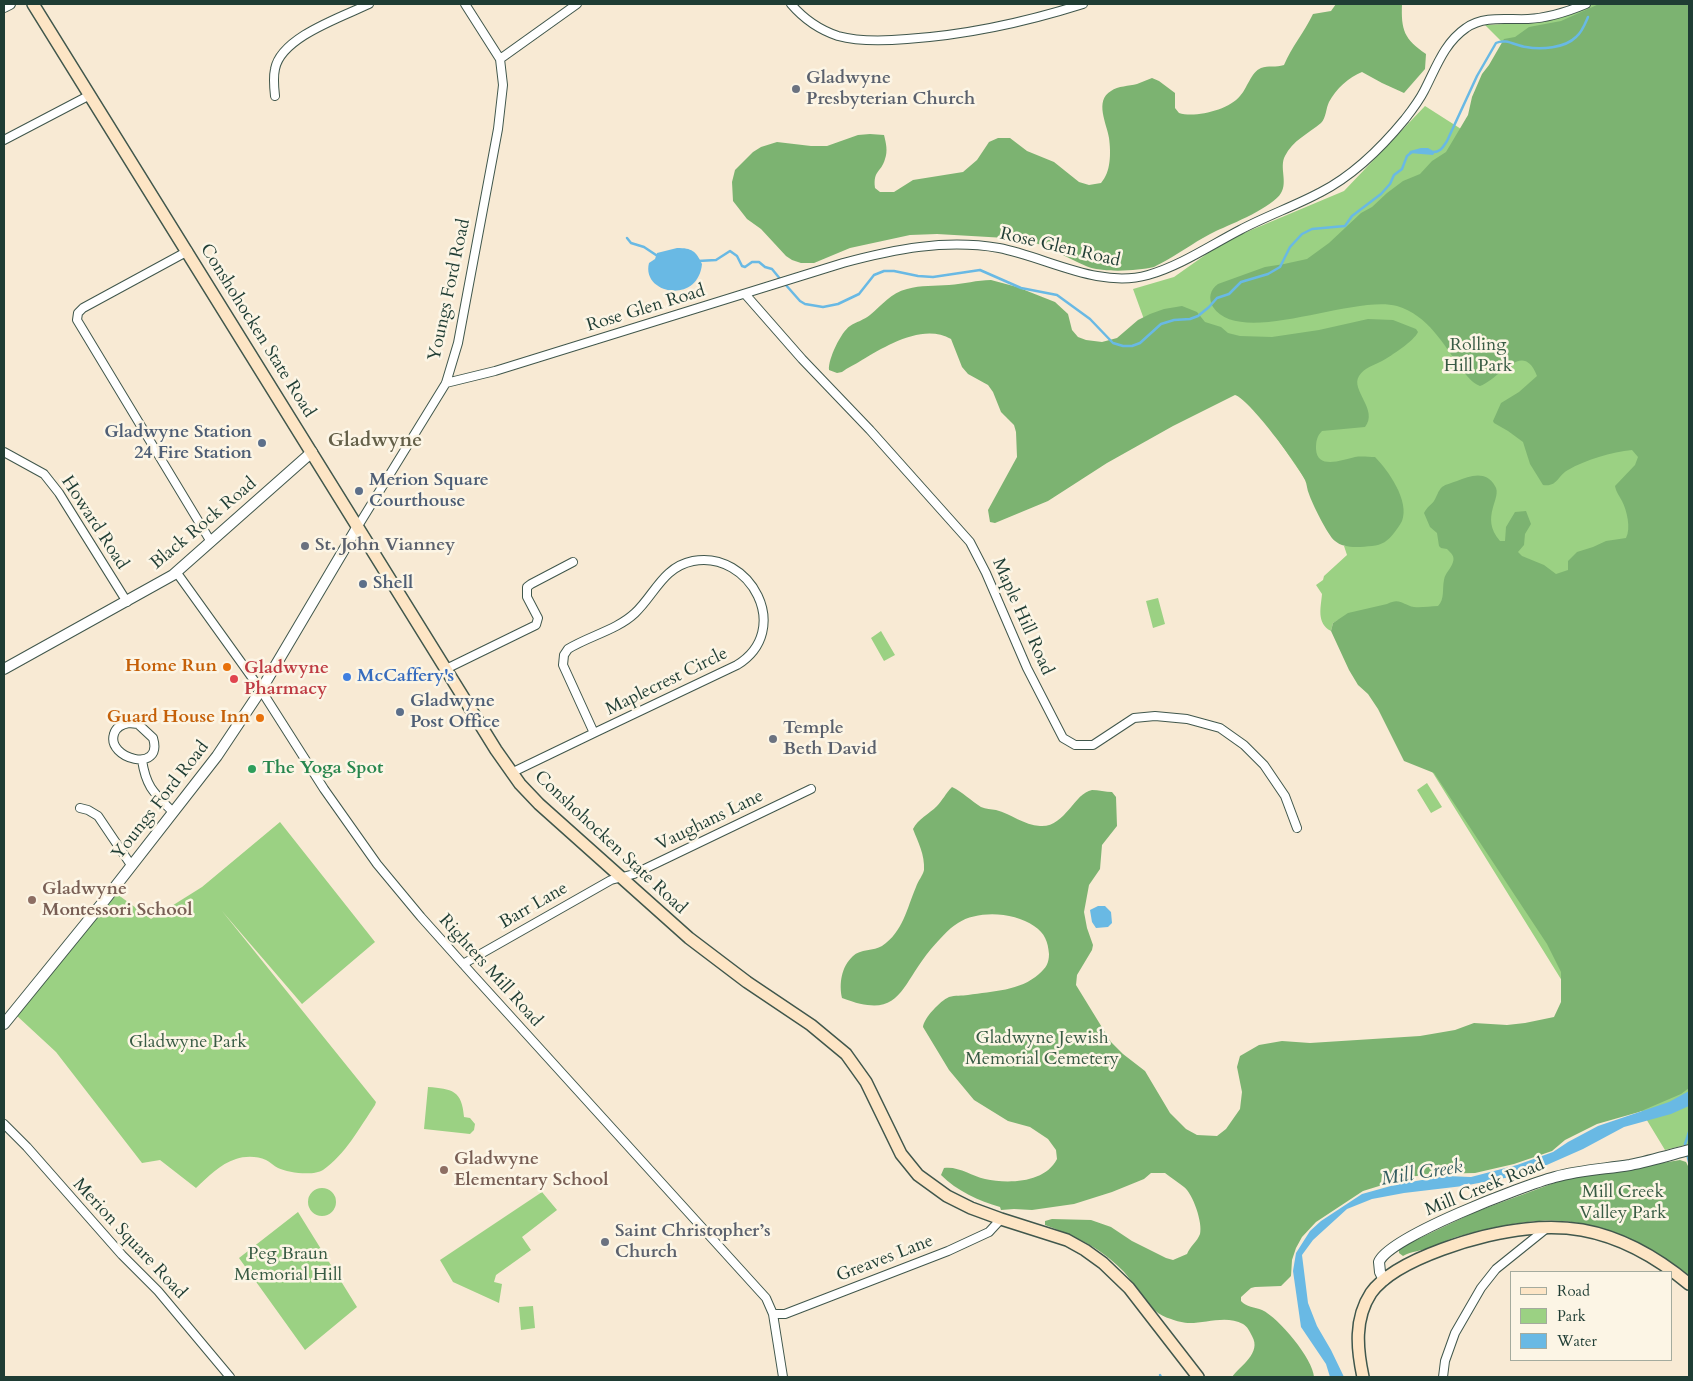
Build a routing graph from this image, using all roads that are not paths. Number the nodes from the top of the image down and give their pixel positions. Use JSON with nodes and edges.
{"nodes":[{"id":1,"x":10,"y":4,"type":"edge"},
{"id":2,"x":33,"y":4,"type":"edge"},
{"id":3,"x":369,"y":4,"type":"edge"},
{"id":4,"x":465,"y":4,"type":"edge"},
{"id":5,"x":577,"y":4,"type":"edge"},
{"id":6,"x":791,"y":4,"type":"edge"},
{"id":7,"x":1083,"y":4,"type":"edge"},
{"id":8,"x":1586,"y":4,"type":"edge"},
{"id":9,"x":4,"y":7,"type":"edge"},
{"id":10,"x":500,"y":59,"type":"junction"},
{"id":11,"x":90,"y":95,"type":"junction"},
{"id":12,"x":275,"y":96,"type":"dead end"},
{"id":13,"x":4,"y":140,"type":"edge"},
{"id":14,"x":188,"y":251,"type":"junction"},
{"id":15,"x":745,"y":294,"type":"junction"},
{"id":16,"x":446,"y":383,"type":"junction"},
{"id":17,"x":4,"y":452,"type":"edge"},
{"id":18,"x":312,"y":452,"type":"junction"},
{"id":19,"x":358,"y":526,"type":"junction"},
{"id":20,"x":211,"y":542,"type":"junction"},
{"id":21,"x":573,"y":562,"type":"dead end"},
{"id":22,"x":177,"y":573,"type":"junction"},
{"id":23,"x":127,"y":602,"type":"junction"},
{"id":24,"x":4,"y":669,"type":"edge"},
{"id":25,"x":446,"y":669,"type":"junction"},
{"id":26,"x":261,"y":690,"type":"junction"},
{"id":27,"x":594,"y":733,"type":"junction"},
{"id":28,"x":142,"y":760,"type":"junction"},
{"id":29,"x":511,"y":773,"type":"junction"},
{"id":30,"x":811,"y":788,"type":"dead end"},
{"id":31,"x":80,"y":808,"type":"dead end"},
{"id":32,"x":173,"y":812,"type":"junction"},
{"id":33,"x":1297,"y":828,"type":"dead end"},
{"id":34,"x":132,"y":865,"type":"junction"},
{"id":35,"x":620,"y":877,"type":"junction"},
{"id":36,"x":463,"y":964,"type":"junction"},
{"id":37,"x":4,"y":1024,"type":"edge"},
{"id":38,"x":4,"y":1124,"type":"edge"},
{"id":39,"x":1686,"y":1151,"type":"edge"},
{"id":40,"x":1000,"y":1220,"type":"junction"},
{"id":41,"x":1547,"y":1228,"type":"junction"},
{"id":42,"x":1670,"y":1271,"type":"edge"},
{"id":43,"x":1673,"y":1273,"type":"edge"},
{"id":44,"x":1384,"y":1280,"type":"junction"},
{"id":45,"x":1689,"y":1284,"type":"edge"},
{"id":46,"x":773,"y":1314,"type":"junction"},
{"id":47,"x":230,"y":1377,"type":"edge"},
{"id":48,"x":783,"y":1377,"type":"edge"},
{"id":49,"x":1198,"y":1377,"type":"edge"},
{"id":50,"x":1363,"y":1377,"type":"edge"},
{"id":51,"x":1443,"y":1377,"type":"edge"}],
"edges":[{"from":1,"to":9,"type":"street"},
{"from":2,"to":11,"type":"main road","name":"Conshohocken State Road"},
{"from":3,"to":12,"type":"street"},
{"from":4,"to":10,"type":"street","name":"Youngs Ford Road"},
{"from":5,"to":10,"type":"street"},
{"from":6,"to":7,"type":"street"},
{"from":8,"to":15,"type":"street","name":"Rose Glen Road"},
{"from":10,"to":16,"type":"street","name":"Youngs Ford Road"},
{"from":11,"to":13,"type":"street"},
{"from":11,"to":14,"type":"main road","name":"Conshohocken State Road"},
{"from":14,"to":18,"type":"main road","name":"Conshohocken State Road"},
{"from":14,"to":20,"type":"street"},
{"from":15,"to":16,"type":"street","name":"Rose Glen Road"},
{"from":15,"to":33,"type":"street","name":"Maple Hill Road"},
{"from":16,"to":19,"type":"street","name":"Youngs Ford Road"},
{"from":17,"to":23,"type":"street","name":"Howard Road"},
{"from":18,"to":19,"type":"main road","name":"Conshohocken State Road"},
{"from":18,"to":20,"type":"street","name":"Black Rock Road"},
{"from":19,"to":25,"type":"main road","name":"Conshohocken State Road"},
{"from":19,"to":26,"type":"street","name":"Youngs Ford Road"},
{"from":20,"to":22,"type":"street","name":"Black Rock Road"},
{"from":21,"to":25,"type":"street"},
{"from":22,"to":23,"type":"street","name":"Black Rock Road"},
{"from":22,"to":26,"type":"street","name":"Righters Mill Road"},
{"from":23,"to":24,"type":"street","name":"Black Rock Road"},
{"from":25,"to":29,"type":"main road","name":"Conshohocken State Road"},
{"from":26,"to":32,"type":"street","name":"Youngs Ford Road"},
{"from":26,"to":36,"type":"street","name":"Righters Mill Road"},
{"from":27,"to":27,"type":"street","name":"Maplecrest Circle"},
{"from":27,"to":29,"type":"street","name":"Maplecrest Circle"},
{"from":28,"to":28,"type":"street"},
{"from":28,"to":32,"type":"street"},
{"from":29,"to":35,"type":"main road","name":"Conshohocken State Road"},
{"from":30,"to":35,"type":"street","name":"Vaughans Lane"},
{"from":31,"to":34,"type":"street"},
{"from":32,"to":34,"type":"street","name":"Youngs Ford Road"},
{"from":34,"to":37,"type":"street","name":"Youngs Ford Road"},
{"from":35,"to":36,"type":"street","name":"Barr Lane"},
{"from":35,"to":40,"type":"main road","name":"Conshohocken State Road"},
{"from":36,"to":46,"type":"street","name":"Righters Mill Road"},
{"from":38,"to":47,"type":"street","name":"Merion Square Road"},
{"from":39,"to":44,"type":"street","name":"Mill Creek Road"},
{"from":40,"to":46,"type":"street","name":"Greaves Lane"},
{"from":40,"to":49,"type":"main road","name":"Conshohocken State Road"},
{"from":41,"to":42,"type":"main road"},
{"from":41,"to":44,"type":"main road"},
{"from":41,"to":51,"type":"street"},
{"from":43,"to":45,"type":"main road"},
{"from":44,"to":50,"type":"main road"},
{"from":46,"to":48,"type":"street","name":"Righters Mill Road"}]}
